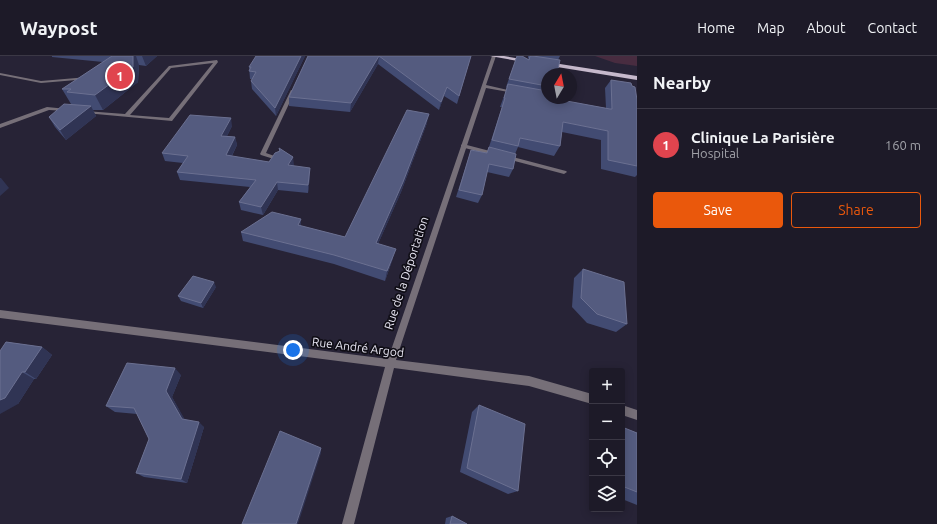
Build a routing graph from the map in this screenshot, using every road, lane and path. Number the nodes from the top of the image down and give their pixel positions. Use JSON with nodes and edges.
{"nodes":[{"id":1,"x":494,"y":56,"type":"edge"},
{"id":2,"x":216,"y":59,"type":"edge"},
{"id":3,"x":0,"y":74,"type":"edge"},
{"id":4,"x":90,"y":77,"type":"edge"},
{"id":5,"x":637,"y":78,"type":"edge"},
{"id":6,"x":484,"y":86,"type":"junction"},
{"id":7,"x":294,"y":88,"type":"edge"},
{"id":8,"x":524,"y":93,"type":"edge"},
{"id":9,"x":72,"y":110,"type":"edge"},
{"id":10,"x":80,"y":111,"type":"edge"},
{"id":11,"x":126,"y":116,"type":"junction"},
{"id":12,"x":0,"y":126,"type":"edge"},
{"id":13,"x":463,"y":146,"type":"junction"},
{"id":14,"x":277,"y":158,"type":"edge"},
{"id":15,"x":564,"y":172,"type":"dead end"},
{"id":16,"x":0,"y":314,"type":"edge"},
{"id":17,"x":390,"y":364,"type":"junction"},
{"id":18,"x":589,"y":398,"type":"edge"},
{"id":19,"x":625,"y":411,"type":"edge"},
{"id":20,"x":637,"y":415,"type":"edge"},
{"id":21,"x":348,"y":524,"type":"edge"}],
"edges":[{"from":1,"to":5,"type":"main road"},
{"from":1,"to":6,"type":"street","name":"Rue de la Déportation"},
{"from":2,"to":11,"type":"street"},
{"from":2,"to":11,"type":"street"},
{"from":3,"to":4,"type":"street"},
{"from":6,"to":8,"type":"street"},
{"from":6,"to":13,"type":"street","name":"Rue de la Déportation"},
{"from":7,"to":14,"type":"street"},
{"from":9,"to":12,"type":"street"},
{"from":10,"to":11,"type":"street"},
{"from":13,"to":15,"type":"street"},
{"from":13,"to":17,"type":"street","name":"Rue de la Déportation"},
{"from":16,"to":17,"type":"street","name":"Rue André Argod"},
{"from":17,"to":18,"type":"street","name":"Rue André Argod"},
{"from":17,"to":21,"type":"street","name":"Rue de la Déportation"},
{"from":19,"to":20,"type":"street"}]}
